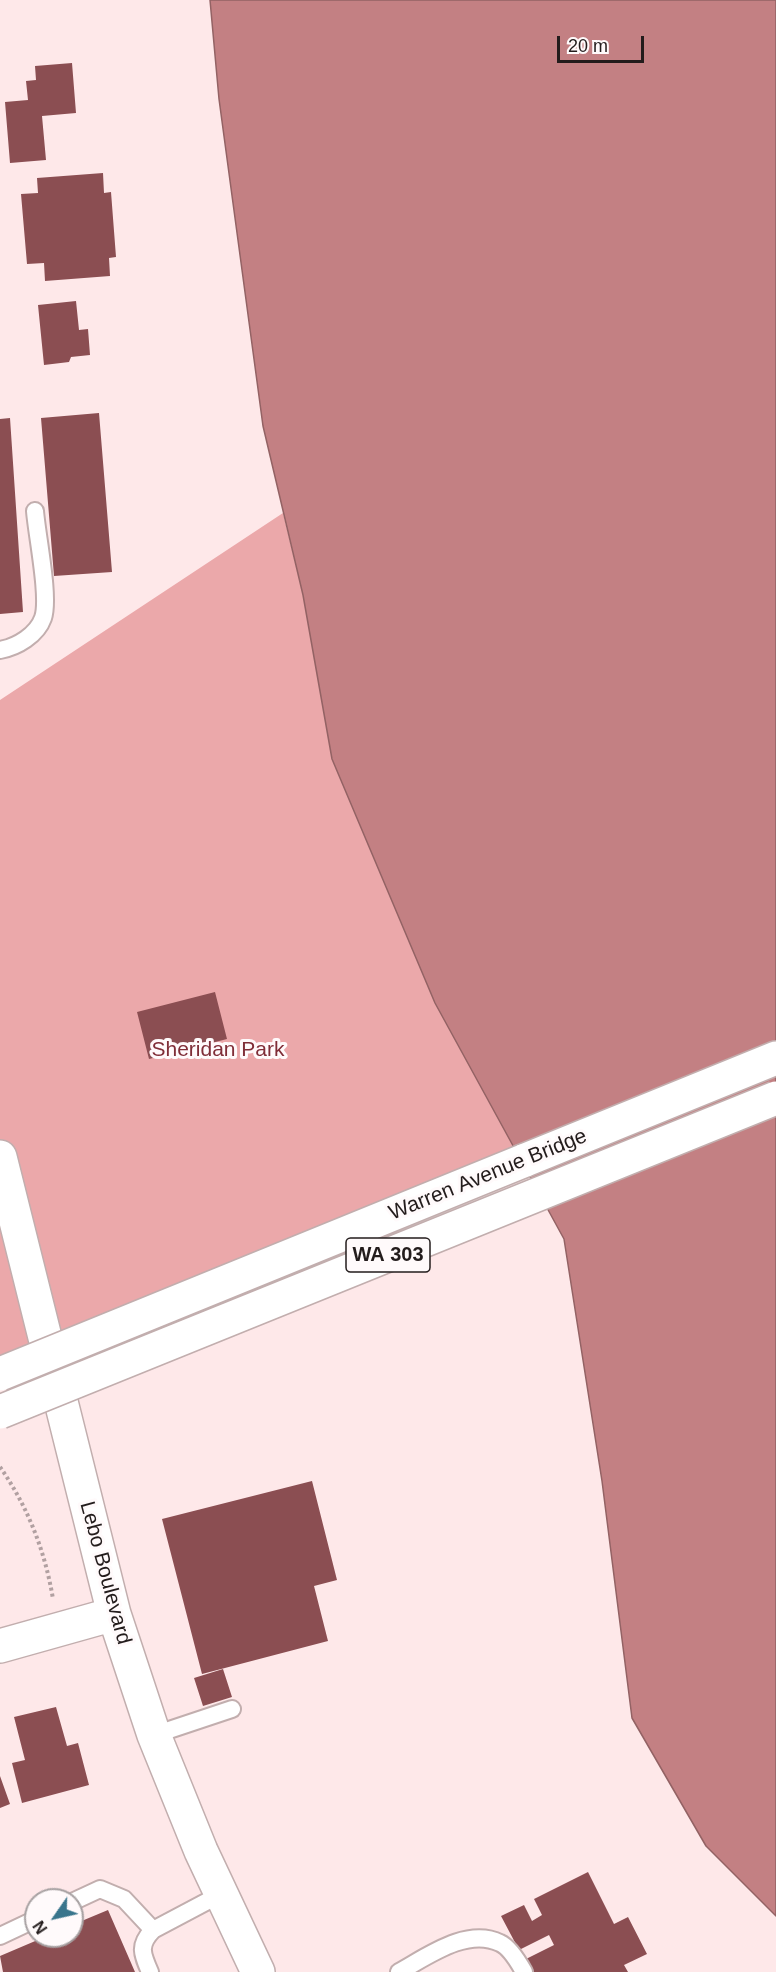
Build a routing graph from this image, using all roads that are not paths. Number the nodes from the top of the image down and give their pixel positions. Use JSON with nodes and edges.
{"nodes":[{"id":1,"x":35,"y":511,"type":"dead end"},
{"id":2,"x":0,"y":650,"type":"edge"},
{"id":3,"x":776,"y":1058,"type":"edge"},
{"id":4,"x":776,"y":1098,"type":"edge"},
{"id":5,"x":0,"y":1157,"type":"edge"},
{"id":6,"x":0,"y":1374,"type":"edge"},
{"id":7,"x":0,"y":1412,"type":"edge"},
{"id":8,"x":114,"y":1614,"type":"junction"},
{"id":9,"x":0,"y":1646,"type":"edge"},
{"id":10,"x":232,"y":1709,"type":"dead end"},
{"id":11,"x":154,"y":1735,"type":"junction"},
{"id":12,"x":221,"y":1894,"type":"junction"},
{"id":13,"x":84,"y":1896,"type":"edge"},
{"id":14,"x":24,"y":1925,"type":"edge"},
{"id":15,"x":153,"y":1930,"type":"junction"},
{"id":16,"x":0,"y":1936,"type":"edge"},
{"id":17,"x":150,"y":1972,"type":"edge"},
{"id":18,"x":258,"y":1972,"type":"edge"},
{"id":19,"x":399,"y":1972,"type":"edge"},
{"id":20,"x":524,"y":1972,"type":"edge"}],
"edges":[{"from":1,"to":2,"type":"lane"},
{"from":3,"to":6,"type":"main road","name":"Warren Avenue Bridge","number":"WA 303","bridge":true},
{"from":4,"to":7,"type":"main road","name":"Warren Avenue Bridge","number":"WA 303","bridge":true},
{"from":5,"to":8,"type":"main road","name":"Lebo Boulevard"},
{"from":8,"to":9,"type":"main road"},
{"from":8,"to":11,"type":"main road","name":"Lebo Boulevard"},
{"from":10,"to":11,"type":"lane"},
{"from":11,"to":12,"type":"main road","name":"Lebo Boulevard"},
{"from":12,"to":15,"type":"lane"},
{"from":12,"to":18,"type":"main road","name":"Lebo Boulevard"},
{"from":13,"to":15,"type":"lane"},
{"from":14,"to":16,"type":"lane"},
{"from":15,"to":17,"type":"lane"},
{"from":19,"to":20,"type":"lane"}]}
